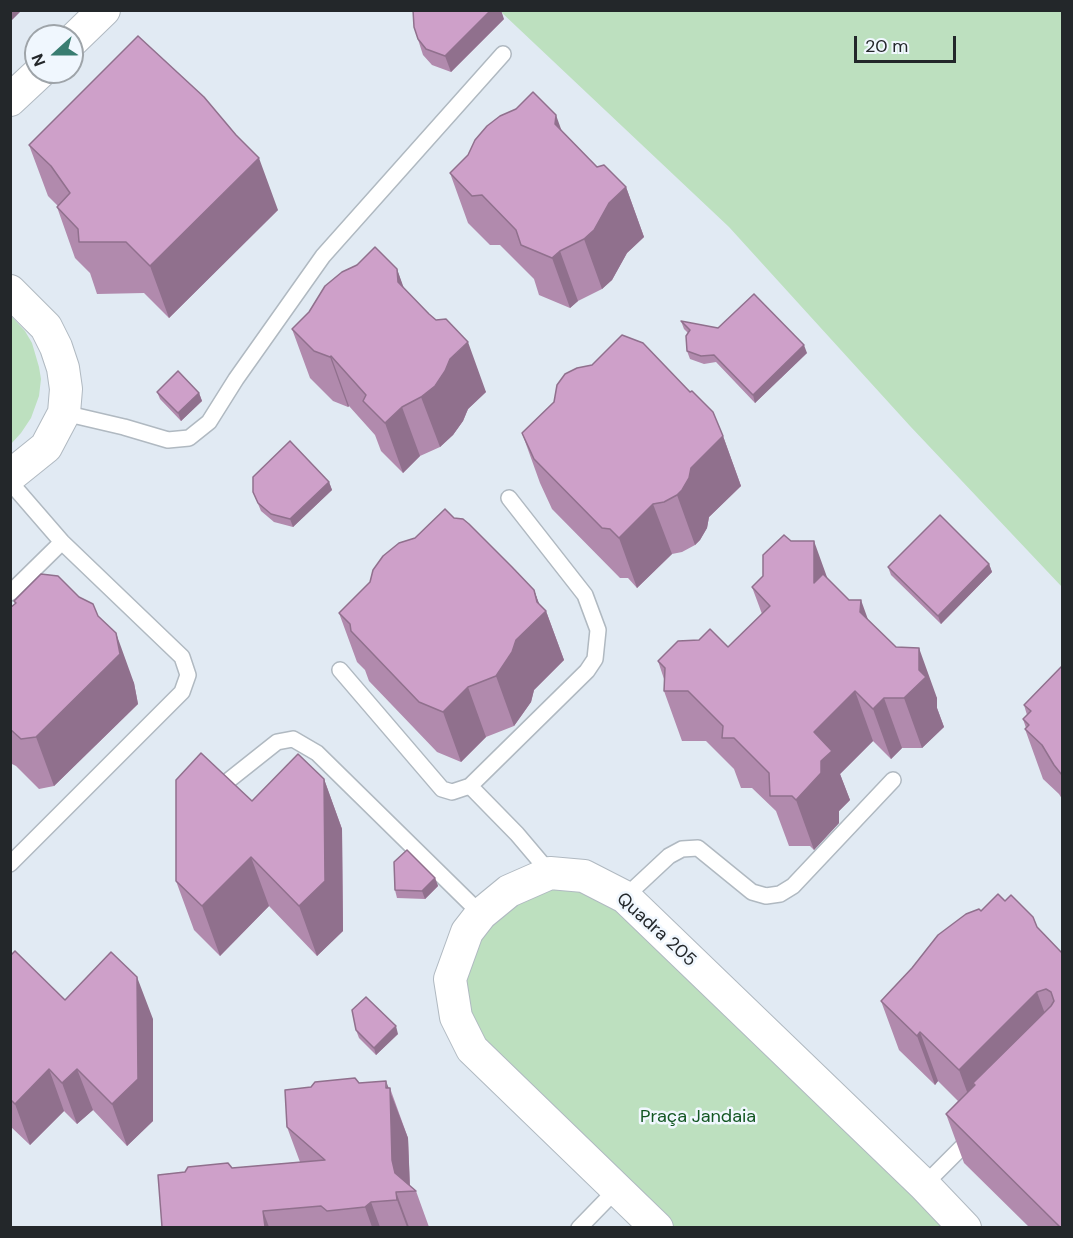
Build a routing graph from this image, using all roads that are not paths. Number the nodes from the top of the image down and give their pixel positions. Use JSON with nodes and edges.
{"nodes":[{"id":1,"x":104,"y":10,"type":"edge"},
{"id":2,"x":84,"y":29,"type":"edge"},
{"id":3,"x":503,"y":54,"type":"dead end"},
{"id":4,"x":27,"y":84,"type":"edge"},
{"id":5,"x":10,"y":100,"type":"edge"},
{"id":6,"x":10,"y":291,"type":"edge"},
{"id":7,"x":64,"y":414,"type":"junction"},
{"id":8,"x":10,"y":476,"type":"edge"},
{"id":9,"x":10,"y":482,"type":"edge"},
{"id":10,"x":509,"y":498,"type":"dead end"},
{"id":11,"x":62,"y":542,"type":"junction"},
{"id":12,"x":10,"y":593,"type":"edge"},
{"id":13,"x":340,"y":670,"type":"dead end"},
{"id":14,"x":893,"y":780,"type":"dead end"},
{"id":15,"x":470,"y":786,"type":"junction"},
{"id":16,"x":207,"y":798,"type":"edge"},
{"id":17,"x":10,"y":864,"type":"edge"},
{"id":18,"x":550,"y":873,"type":"junction"},
{"id":19,"x":625,"y":897,"type":"junction"},
{"id":20,"x":482,"y":914,"type":"junction"},
{"id":21,"x":981,"y":1128,"type":"edge"},
{"id":22,"x":924,"y":1185,"type":"junction"},
{"id":23,"x":617,"y":1189,"type":"junction"},
{"id":24,"x":579,"y":1227,"type":"edge"},
{"id":25,"x":657,"y":1227,"type":"edge"},
{"id":26,"x":966,"y":1227,"type":"edge"}],
"edges":[{"from":1,"to":2,"type":"street"},
{"from":3,"to":7,"type":"lane"},
{"from":4,"to":5,"type":"street"},
{"from":6,"to":7,"type":"street"},
{"from":7,"to":8,"type":"street"},
{"from":9,"to":11,"type":"lane"},
{"from":10,"to":15,"type":"lane"},
{"from":11,"to":12,"type":"lane"},
{"from":11,"to":17,"type":"lane"},
{"from":13,"to":15,"type":"lane"},
{"from":14,"to":19,"type":"lane"},
{"from":15,"to":18,"type":"lane"},
{"from":16,"to":20,"type":"lane"},
{"from":18,"to":19,"type":"street","name":"Quadra 205"},
{"from":18,"to":20,"type":"street","name":"Quadra 205"},
{"from":19,"to":22,"type":"street","name":"Quadra 205"},
{"from":20,"to":23,"type":"street","name":"Quadra 205"},
{"from":21,"to":22,"type":"lane"},
{"from":22,"to":26,"type":"street","name":"Quadra 205"},
{"from":23,"to":24,"type":"lane"},
{"from":23,"to":25,"type":"street","name":"Quadra 205"}]}
